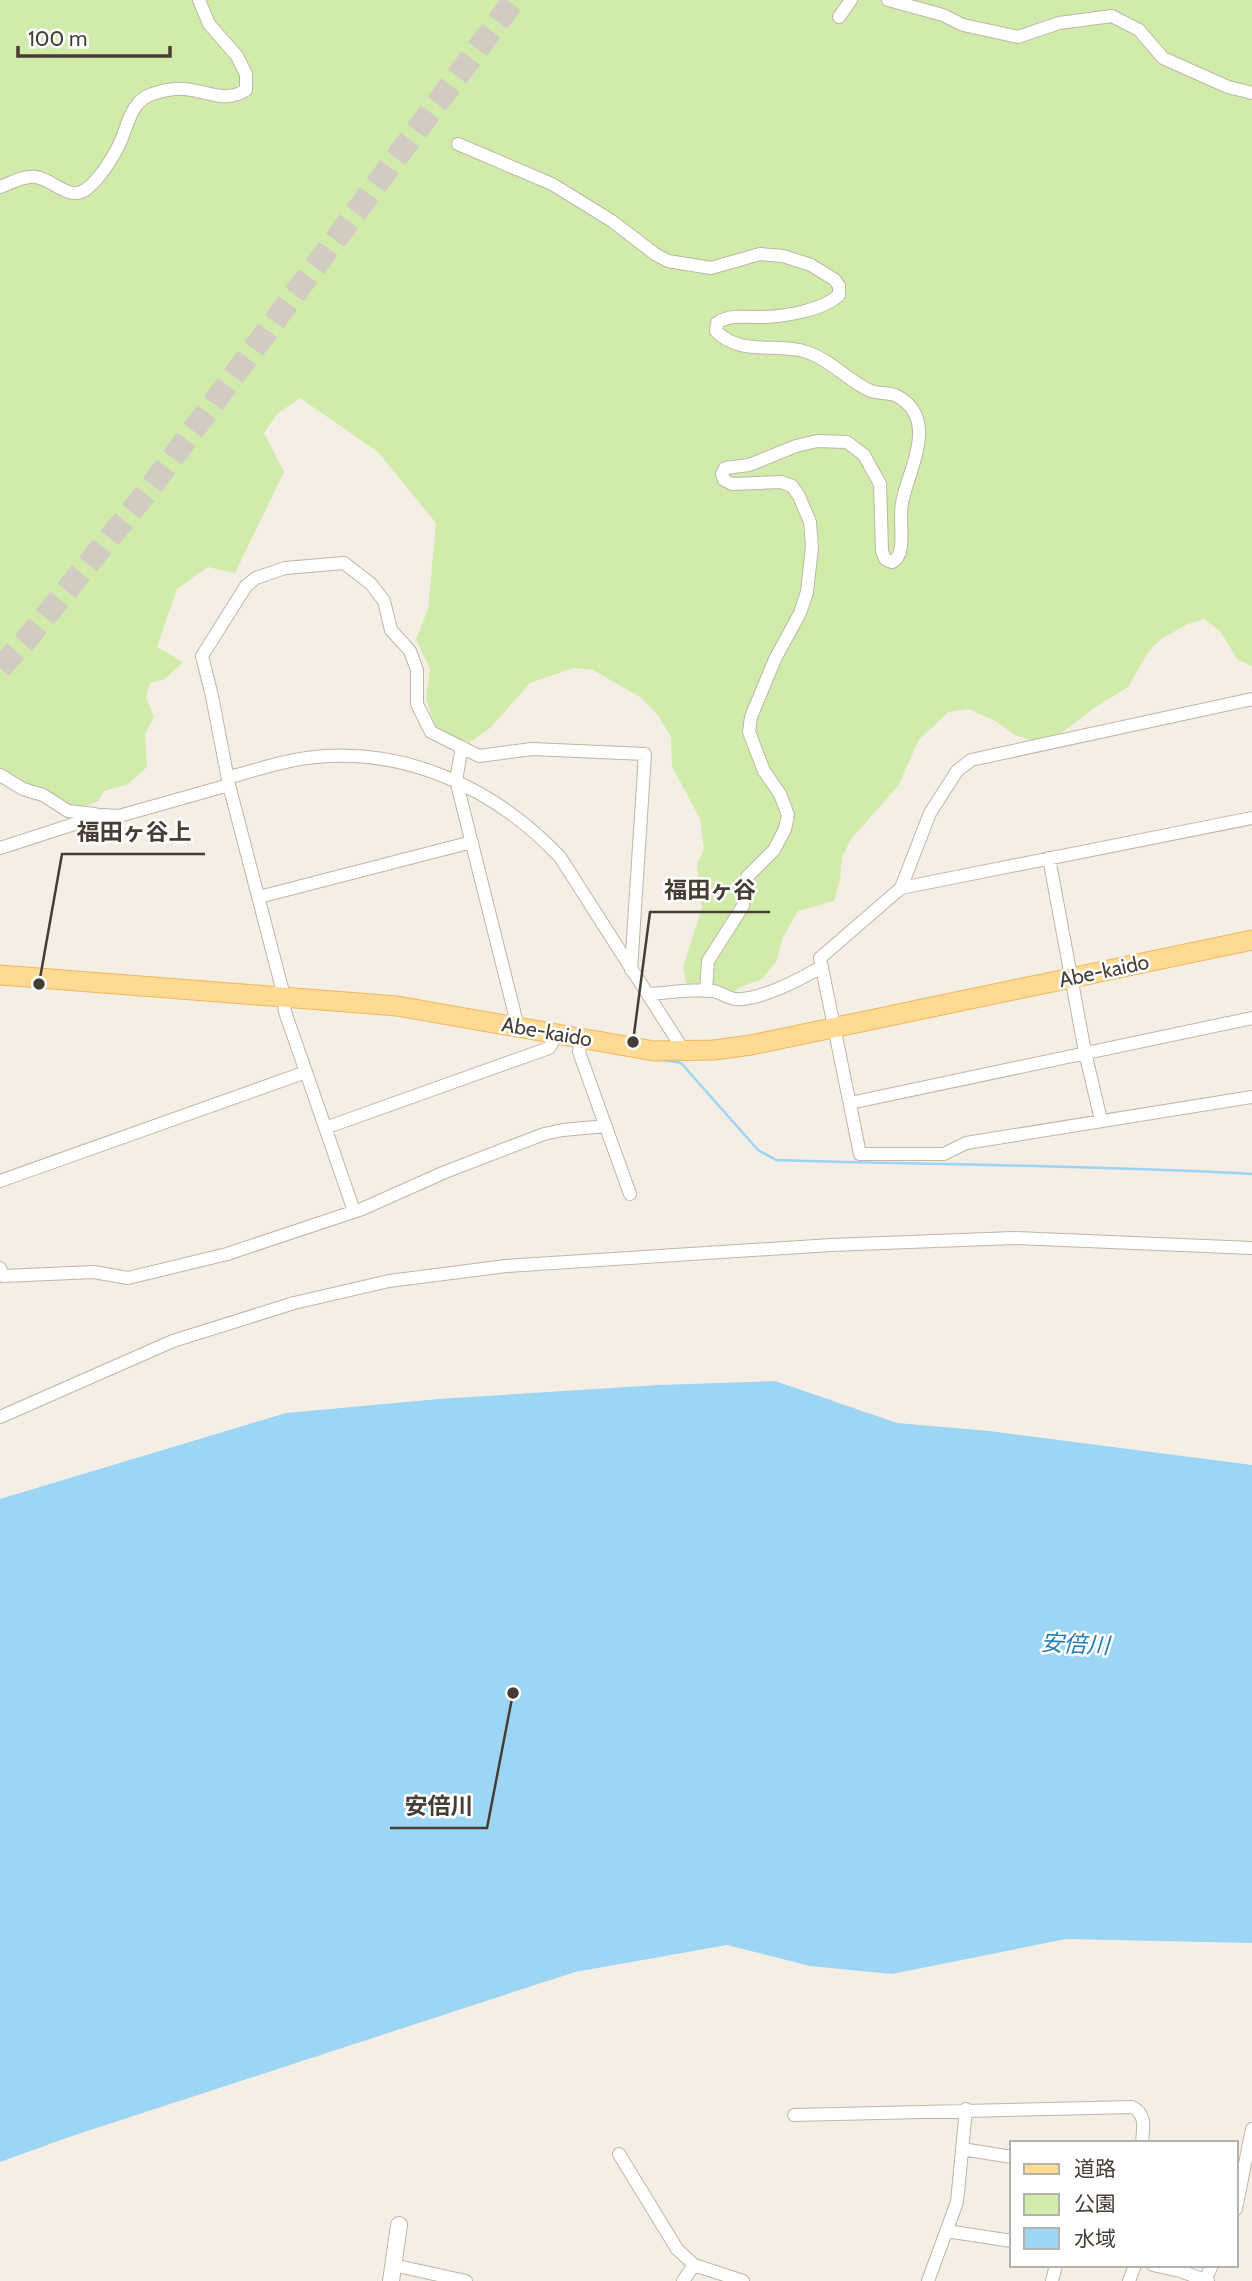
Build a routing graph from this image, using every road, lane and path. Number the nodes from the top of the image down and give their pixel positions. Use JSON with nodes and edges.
{"nodes":[{"id":1,"x":199,"y":0,"type":"edge"},
{"id":2,"x":851,"y":0,"type":"edge"},
{"id":3,"x":888,"y":0,"type":"edge"},
{"id":4,"x":839,"y":17,"type":"dead end"},
{"id":5,"x":1252,"y":93,"type":"edge"},
{"id":6,"x":458,"y":144,"type":"dead end"},
{"id":7,"x":0,"y":187,"type":"edge"},
{"id":8,"x":1252,"y":699,"type":"edge"},
{"id":9,"x":462,"y":747,"type":"junction"},
{"id":10,"x":0,"y":775,"type":"edge"},
{"id":11,"x":456,"y":780,"type":"junction"},
{"id":12,"x":229,"y":781,"type":"junction"},
{"id":13,"x":102,"y":815,"type":"junction"},
{"id":14,"x":1252,"y":818,"type":"edge"},
{"id":15,"x":472,"y":842,"type":"junction"},
{"id":16,"x":0,"y":848,"type":"edge"},
{"id":17,"x":1049,"y":858,"type":"junction"},
{"id":18,"x":901,"y":888,"type":"junction"},
{"id":19,"x":259,"y":897,"type":"junction"},
{"id":20,"x":1252,"y":940,"type":"edge"},
{"id":21,"x":821,"y":967,"type":"junction"},
{"id":22,"x":631,"y":970,"type":"junction"},
{"id":23,"x":0,"y":975,"type":"edge"},
{"id":24,"x":1072,"y":978,"type":"junction"},
{"id":25,"x":706,"y":991,"type":"junction"},
{"id":26,"x":649,"y":994,"type":"junction"},
{"id":27,"x":284,"y":996,"type":"junction"},
{"id":28,"x":1252,"y":1018,"type":"edge"},
{"id":29,"x":518,"y":1027,"type":"junction"},
{"id":30,"x":834,"y":1027,"type":"junction"},
{"id":31,"x":558,"y":1034,"type":"junction"},
{"id":32,"x":581,"y":1038,"type":"junction"},
{"id":33,"x":684,"y":1051,"type":"junction"},
{"id":34,"x":1085,"y":1052,"type":"junction"},
{"id":35,"x":306,"y":1072,"type":"junction"},
{"id":36,"x":1252,"y":1097,"type":"edge"},
{"id":37,"x":850,"y":1103,"type":"junction"},
{"id":38,"x":1101,"y":1120,"type":"junction"},
{"id":39,"x":606,"y":1126,"type":"junction"},
{"id":40,"x":326,"y":1128,"type":"junction"},
{"id":41,"x":0,"y":1181,"type":"edge"},
{"id":42,"x":630,"y":1194,"type":"dead end"},
{"id":43,"x":355,"y":1211,"type":"junction"},
{"id":44,"x":1252,"y":1248,"type":"edge"},
{"id":45,"x":0,"y":1268,"type":"edge"},
{"id":46,"x":0,"y":1417,"type":"edge"},
{"id":47,"x":966,"y":2109,"type":"junction"},
{"id":48,"x":794,"y":2115,"type":"dead end"},
{"id":49,"x":1252,"y":2129,"type":"edge"},
{"id":50,"x":1142,"y":2141,"type":"edge"},
{"id":51,"x":962,"y":2149,"type":"junction"},
{"id":52,"x":619,"y":2154,"type":"dead end"},
{"id":53,"x":1010,"y":2157,"type":"edge"},
{"id":54,"x":1238,"y":2199,"type":"edge"},
{"id":55,"x":399,"y":2225,"type":"dead end"},
{"id":56,"x":946,"y":2231,"type":"junction"},
{"id":57,"x":1010,"y":2241,"type":"edge"},
{"id":58,"x":694,"y":2265,"type":"junction"},
{"id":59,"x":1162,"y":2267,"type":"edge"},
{"id":60,"x":392,"y":2273,"type":"edge"},
{"id":61,"x":466,"y":2281,"type":"edge"},
{"id":62,"x":683,"y":2281,"type":"edge"},
{"id":63,"x":743,"y":2281,"type":"edge"},
{"id":64,"x":928,"y":2281,"type":"edge"},
{"id":65,"x":1206,"y":2281,"type":"edge"}],
"edges":[{"from":1,"to":7,"type":"street"},
{"from":2,"to":4,"type":"street"},
{"from":3,"to":5,"type":"street"},
{"from":6,"to":25,"type":"street"},
{"from":8,"to":18,"type":"street"},
{"from":9,"to":11,"type":"street"},
{"from":9,"to":12,"type":"street"},
{"from":9,"to":22,"type":"street"},
{"from":10,"to":13,"type":"street"},
{"from":11,"to":12,"type":"street"},
{"from":11,"to":15,"type":"street"},
{"from":11,"to":22,"type":"street"},
{"from":12,"to":13,"type":"street"},
{"from":12,"to":19,"type":"street"},
{"from":13,"to":16,"type":"street"},
{"from":14,"to":17,"type":"street"},
{"from":15,"to":19,"type":"street"},
{"from":15,"to":29,"type":"street"},
{"from":17,"to":18,"type":"street"},
{"from":17,"to":24,"type":"street"},
{"from":18,"to":21,"type":"street"},
{"from":19,"to":27,"type":"street"},
{"from":20,"to":24,"type":"main road","name":"Abe-kaido"},
{"from":21,"to":25,"type":"street"},
{"from":21,"to":30,"type":"street"},
{"from":22,"to":26,"type":"street"},
{"from":23,"to":27,"type":"main road","name":"Abe-kaido"},
{"from":24,"to":30,"type":"main road","name":"Abe-kaido"},
{"from":24,"to":34,"type":"street"},
{"from":25,"to":26,"type":"street"},
{"from":26,"to":33,"type":"street"},
{"from":27,"to":29,"type":"main road","name":"Abe-kaido"},
{"from":27,"to":35,"type":"street"},
{"from":28,"to":34,"type":"street"},
{"from":29,"to":31,"type":"main road","name":"Abe-kaido"},
{"from":30,"to":33,"type":"main road","name":"Abe-kaido"},
{"from":30,"to":37,"type":"street"},
{"from":31,"to":32,"type":"main road","name":"Abe-kaido"},
{"from":31,"to":40,"type":"street"},
{"from":32,"to":33,"type":"main road","name":"Abe-kaido"},
{"from":32,"to":39,"type":"street"},
{"from":34,"to":37,"type":"street"},
{"from":34,"to":38,"type":"street"},
{"from":35,"to":40,"type":"street"},
{"from":35,"to":41,"type":"street"},
{"from":36,"to":38,"type":"street"},
{"from":37,"to":38,"type":"street"},
{"from":39,"to":42,"type":"street"},
{"from":39,"to":43,"type":"street"},
{"from":40,"to":43,"type":"street"},
{"from":43,"to":45,"type":"street"},
{"from":44,"to":46,"type":"street"},
{"from":47,"to":48,"type":"street"},
{"from":47,"to":50,"type":"street"},
{"from":47,"to":51,"type":"street"},
{"from":49,"to":54,"type":"street"},
{"from":51,"to":53,"type":"street"},
{"from":51,"to":56,"type":"street"},
{"from":52,"to":58,"type":"street"},
{"from":55,"to":60,"type":"street"},
{"from":56,"to":57,"type":"street"},
{"from":56,"to":64,"type":"street"},
{"from":58,"to":62,"type":"street"},
{"from":58,"to":63,"type":"street"},
{"from":59,"to":65,"type":"street"},
{"from":60,"to":61,"type":"street"}]}
